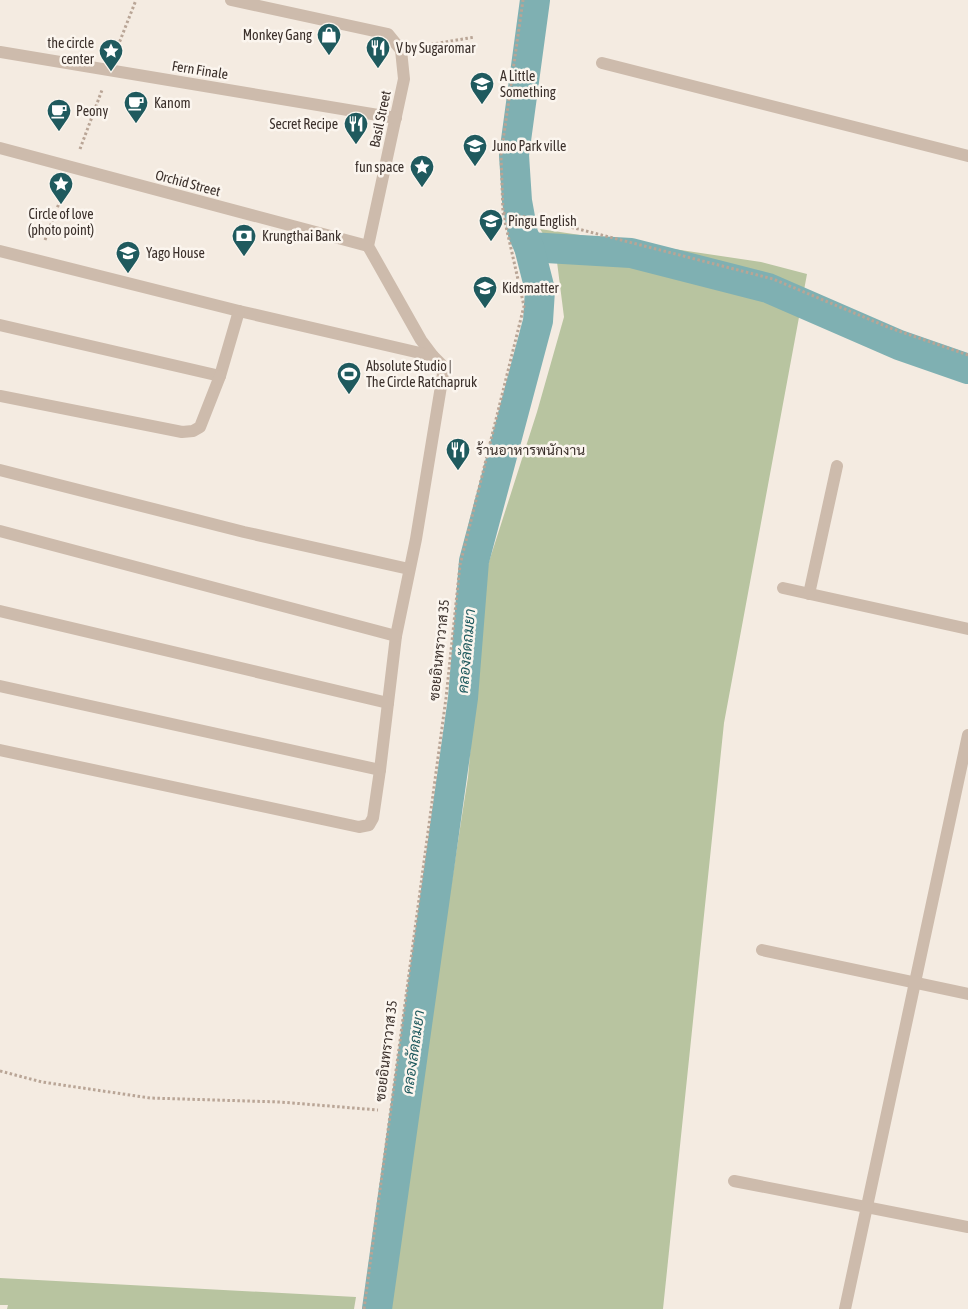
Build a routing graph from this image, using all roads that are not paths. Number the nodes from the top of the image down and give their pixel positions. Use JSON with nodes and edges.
{"nodes":[{"id":1,"x":231,"y":0,"type":"edge"},
{"id":2,"x":0,"y":52,"type":"edge"},
{"id":3,"x":602,"y":63,"type":"dead end"},
{"id":4,"x":396,"y":118,"type":"junction"},
{"id":5,"x":0,"y":148,"type":"edge"},
{"id":6,"x":968,"y":156,"type":"edge"},
{"id":7,"x":368,"y":246,"type":"junction"},
{"id":8,"x":0,"y":252,"type":"edge"},
{"id":9,"x":239,"y":311,"type":"junction"},
{"id":10,"x":0,"y":324,"type":"edge"},
{"id":11,"x":433,"y":356,"type":"junction"},
{"id":12,"x":220,"y":376,"type":"junction"},
{"id":13,"x":0,"y":396,"type":"edge"},
{"id":14,"x":836,"y":466,"type":"dead end"},
{"id":15,"x":0,"y":470,"type":"edge"},
{"id":16,"x":0,"y":531,"type":"edge"},
{"id":17,"x":409,"y":569,"type":"junction"},
{"id":18,"x":783,"y":588,"type":"dead end"},
{"id":19,"x":809,"y":594,"type":"junction"},
{"id":20,"x":0,"y":611,"type":"edge"},
{"id":21,"x":968,"y":629,"type":"edge"},
{"id":22,"x":396,"y":636,"type":"junction"},
{"id":23,"x":0,"y":686,"type":"edge"},
{"id":24,"x":388,"y":703,"type":"junction"},
{"id":25,"x":968,"y":735,"type":"edge"},
{"id":26,"x":0,"y":750,"type":"edge"},
{"id":27,"x":380,"y":770,"type":"junction"},
{"id":28,"x":762,"y":950,"type":"dead end"},
{"id":29,"x":914,"y":984,"type":"junction"},
{"id":30,"x":968,"y":994,"type":"edge"},
{"id":31,"x":734,"y":1182,"type":"dead end"},
{"id":32,"x":867,"y":1206,"type":"junction"},
{"id":33,"x":968,"y":1227,"type":"edge"},
{"id":34,"x":844,"y":1309,"type":"edge"}],
"edges":[{"from":1,"to":4,"type":"street","name":"Basil Street"},
{"from":2,"to":4,"type":"street","name":"Fern Finale"},
{"from":3,"to":6,"type":"street"},
{"from":4,"to":7,"type":"street","name":"Basil Street"},
{"from":5,"to":7,"type":"street","name":"Orchid Street"},
{"from":7,"to":11,"type":"street"},
{"from":8,"to":9,"type":"street"},
{"from":9,"to":11,"type":"street"},
{"from":9,"to":12,"type":"street"},
{"from":10,"to":12,"type":"street"},
{"from":11,"to":17,"type":"street"},
{"from":12,"to":13,"type":"street"},
{"from":14,"to":19,"type":"street"},
{"from":15,"to":17,"type":"street"},
{"from":16,"to":22,"type":"street"},
{"from":17,"to":22,"type":"street"},
{"from":18,"to":19,"type":"street"},
{"from":19,"to":21,"type":"street"},
{"from":20,"to":24,"type":"street"},
{"from":22,"to":24,"type":"street"},
{"from":23,"to":27,"type":"street"},
{"from":24,"to":27,"type":"street"},
{"from":25,"to":29,"type":"street"},
{"from":26,"to":27,"type":"street"},
{"from":28,"to":29,"type":"street"},
{"from":29,"to":30,"type":"street"},
{"from":29,"to":32,"type":"street"},
{"from":31,"to":32,"type":"street"},
{"from":32,"to":33,"type":"street"},
{"from":32,"to":34,"type":"street"}]}
